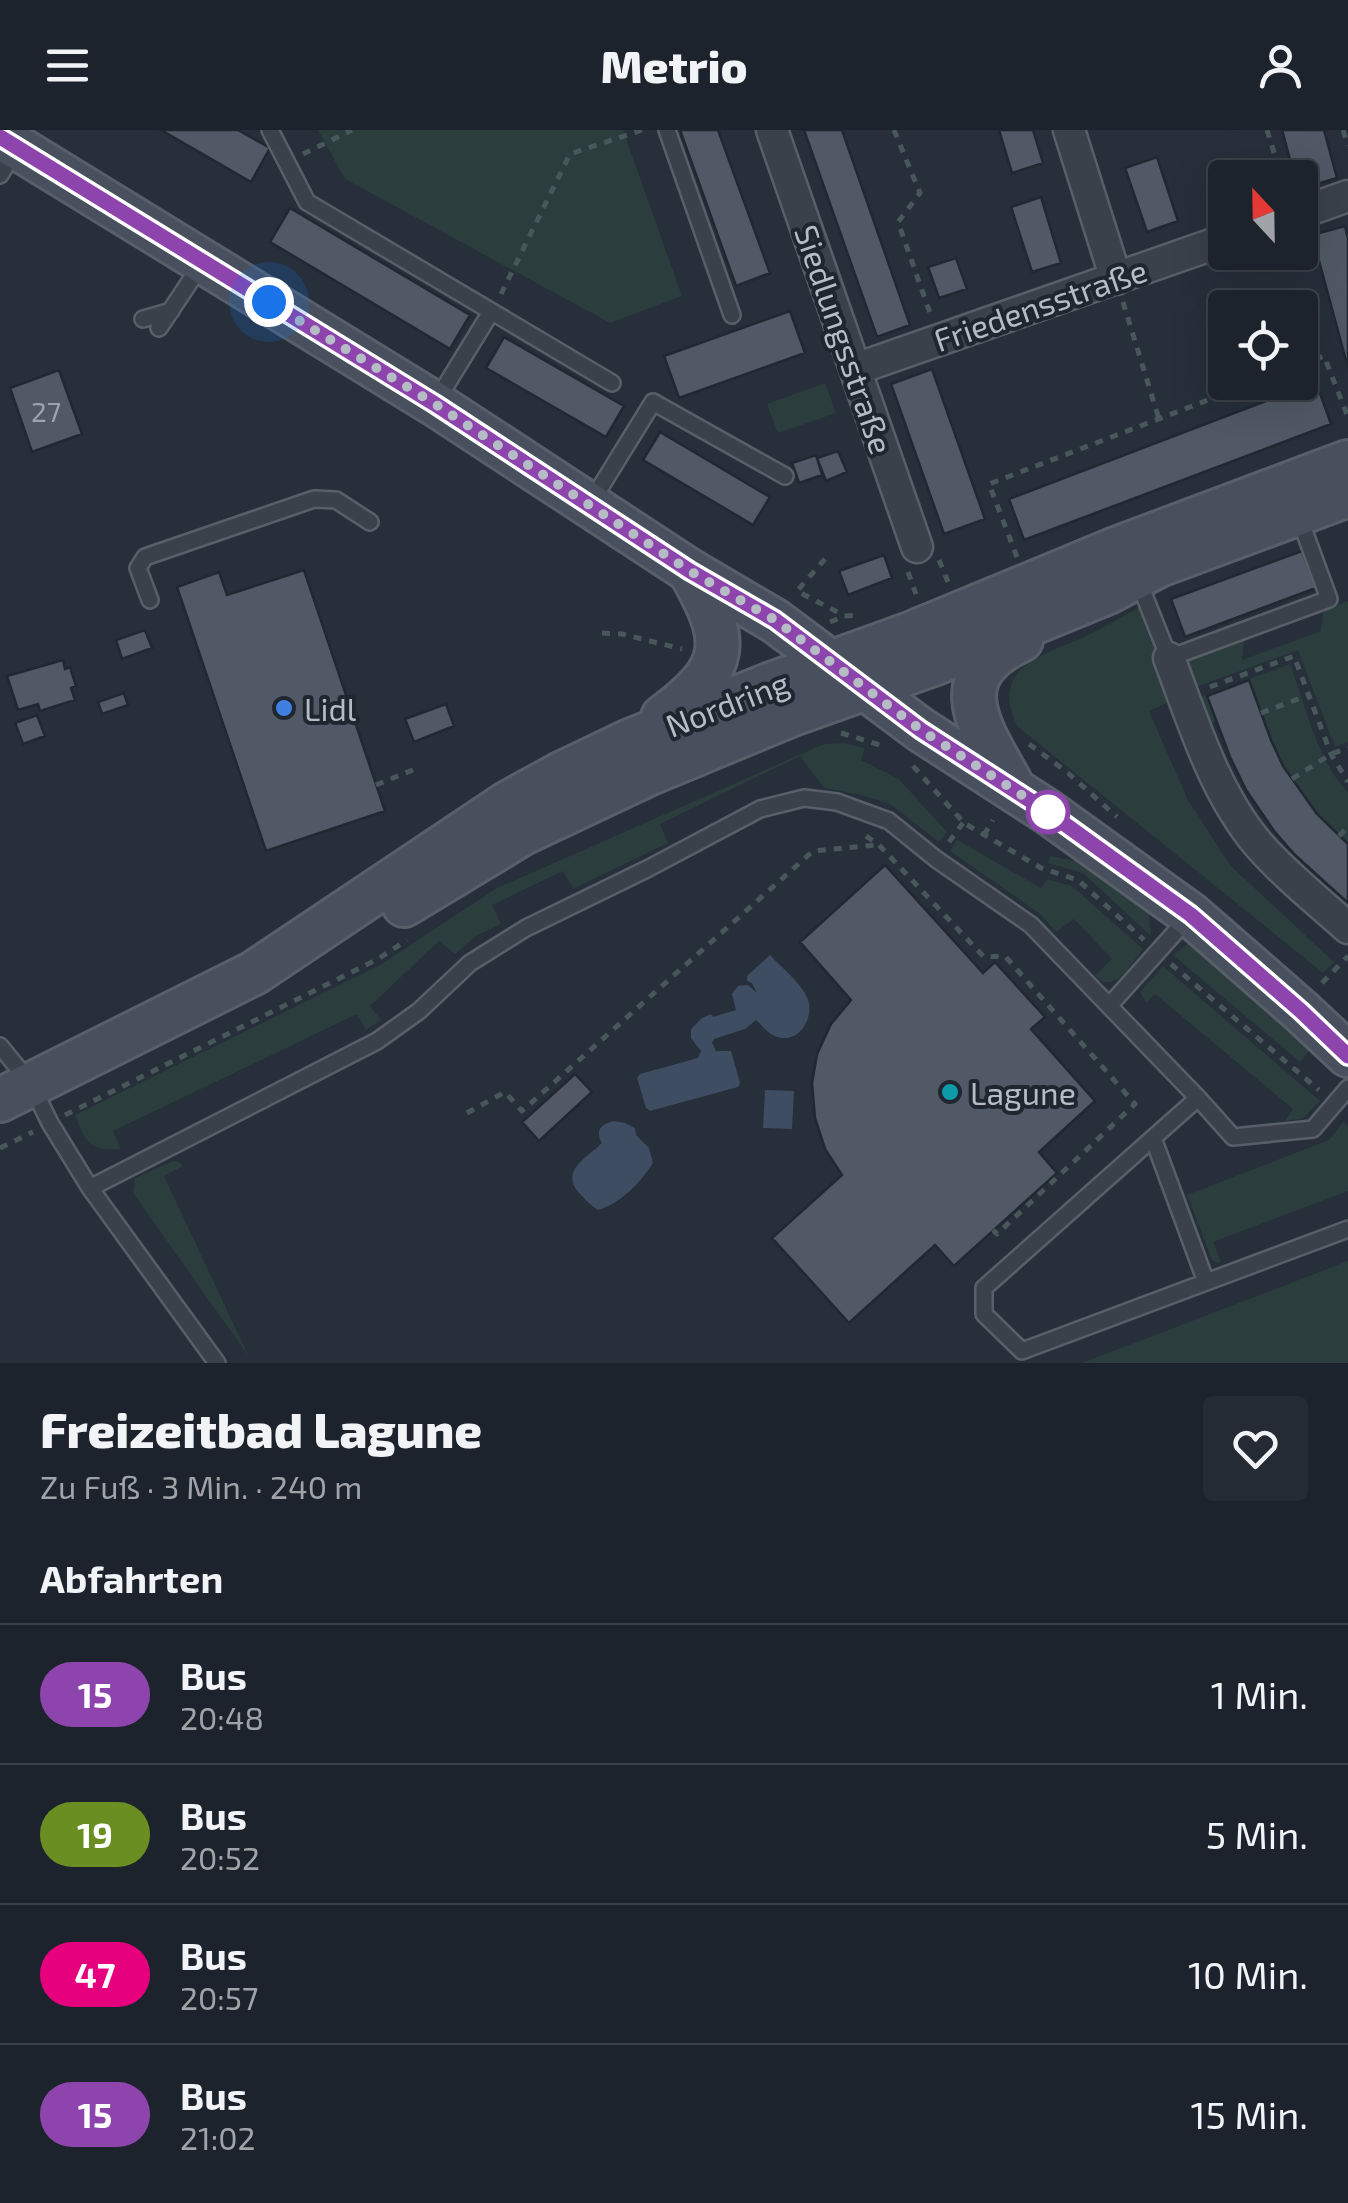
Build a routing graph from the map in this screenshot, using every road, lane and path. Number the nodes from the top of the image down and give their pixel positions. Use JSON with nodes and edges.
{"nodes":[{"id":1,"x":270,"y":130,"type":"edge"},
{"id":2,"x":352,"y":130,"type":"edge"},
{"id":3,"x":642,"y":130,"type":"edge"},
{"id":4,"x":666,"y":130,"type":"edge"},
{"id":5,"x":772,"y":130,"type":"edge"},
{"id":6,"x":894,"y":130,"type":"edge"},
{"id":7,"x":1069,"y":130,"type":"edge"},
{"id":8,"x":1267,"y":130,"type":"edge"},
{"id":9,"x":1344,"y":130,"type":"edge"},
{"id":10,"x":1348,"y":146,"type":"edge"},
{"id":11,"x":6,"y":153,"type":"edge"},
{"id":12,"x":1276,"y":160,"type":"edge"},
{"id":13,"x":286,"y":162,"type":"junction"},
{"id":14,"x":1348,"y":196,"type":"edge"},
{"id":15,"x":1318,"y":207,"type":"edge"},
{"id":16,"x":1208,"y":246,"type":"edge"},
{"id":17,"x":203,"y":261,"type":"junction"},
{"id":18,"x":1116,"y":279,"type":"junction"},
{"id":19,"x":171,"y":311,"type":"junction"},
{"id":20,"x":491,"y":312,"type":"junction"},
{"id":21,"x":732,"y":315,"type":"dead end"},
{"id":22,"x":143,"y":319,"type":"dead end"},
{"id":23,"x":159,"y":328,"type":"dead end"},
{"id":24,"x":939,"y":340,"type":"junction"},
{"id":25,"x":1318,"y":358,"type":"edge"},
{"id":26,"x":856,"y":369,"type":"junction"},
{"id":27,"x":612,"y":383,"type":"dead end"},
{"id":28,"x":1208,"y":400,"type":"edge"},
{"id":29,"x":435,"y":404,"type":"junction"},
{"id":30,"x":1348,"y":417,"type":"edge"},
{"id":31,"x":1159,"y":419,"type":"junction"},
{"id":32,"x":1348,"y":462,"type":"edge"},
{"id":33,"x":784,"y":476,"type":"dead end"},
{"id":34,"x":1348,"y":495,"type":"edge"},
{"id":35,"x":590,"y":504,"type":"junction"},
{"id":36,"x":1298,"y":514,"type":"junction"},
{"id":37,"x":370,"y":522,"type":"dead end"},
{"id":38,"x":917,"y":548,"type":"dead end"},
{"id":39,"x":826,"y":558,"type":"dead end"},
{"id":40,"x":1018,"y":560,"type":"dead end"},
{"id":41,"x":690,"y":571,"type":"junction"},
{"id":42,"x":1122,"y":584,"type":"junction"},
{"id":43,"x":150,"y":600,"type":"dead end"},
{"id":44,"x":845,"y":616,"type":"dead end"},
{"id":45,"x":602,"y":634,"type":"dead end"},
{"id":46,"x":690,"y":651,"type":"dead end"},
{"id":47,"x":1169,"y":658,"type":"junction"},
{"id":48,"x":849,"y":676,"type":"junction"},
{"id":49,"x":1309,"y":695,"type":"junction"},
{"id":50,"x":1184,"y":697,"type":"junction"},
{"id":51,"x":1261,"y":712,"type":"dead end"},
{"id":52,"x":840,"y":733,"type":"dead end"},
{"id":53,"x":630,"y":741,"type":"junction"},
{"id":54,"x":883,"y":746,"type":"dead end"},
{"id":55,"x":1348,"y":748,"type":"edge"},
{"id":56,"x":1331,"y":754,"type":"junction"},
{"id":57,"x":912,"y":766,"type":"dead end"},
{"id":58,"x":420,"y":768,"type":"dead end"},
{"id":59,"x":1292,"y":779,"type":"dead end"},
{"id":60,"x":1348,"y":782,"type":"edge"},
{"id":61,"x":376,"y":785,"type":"dead end"},
{"id":62,"x":1004,"y":805,"type":"junction"},
{"id":63,"x":1348,"y":827,"type":"edge"},
{"id":64,"x":984,"y":835,"type":"junction"},
{"id":65,"x":1339,"y":836,"type":"dead end"},
{"id":66,"x":1191,"y":915,"type":"junction"},
{"id":67,"x":1348,"y":928,"type":"edge"},
{"id":68,"x":1158,"y":953,"type":"junction"},
{"id":69,"x":1348,"y":956,"type":"edge"},
{"id":70,"x":254,"y":973,"type":"junction"},
{"id":71,"x":1322,"y":983,"type":"dead end"},
{"id":72,"x":1110,"y":1006,"type":"junction"},
{"id":73,"x":0,"y":1046,"type":"edge"},
{"id":74,"x":1348,"y":1056,"type":"edge"},
{"id":75,"x":1348,"y":1088,"type":"edge"},
{"id":76,"x":15,"y":1092,"type":"edge"},
{"id":77,"x":1198,"y":1098,"type":"junction"},
{"id":78,"x":1334,"y":1103,"type":"junction"},
{"id":79,"x":467,"y":1112,"type":"dead end"},
{"id":80,"x":1152,"y":1138,"type":"junction"},
{"id":81,"x":90,"y":1188,"type":"junction"},
{"id":82,"x":1348,"y":1229,"type":"edge"},
{"id":83,"x":993,"y":1230,"type":"dead end"},
{"id":84,"x":1206,"y":1282,"type":"junction"},
{"id":85,"x":217,"y":1363,"type":"edge"}],
"edges":[{"from":1,"to":13,"type":"lane"},
{"from":2,"to":13,"type":"path"},
{"from":3,"to":20,"type":"path"},
{"from":4,"to":21,"type":"lane"},
{"from":5,"to":26,"type":"street","name":"Siedlungsstraße"},
{"from":6,"to":24,"type":"path"},
{"from":7,"to":18,"type":"street"},
{"from":8,"to":12,"type":"path"},
{"from":9,"to":10,"type":"path"},
{"from":11,"to":17,"type":"main road"},
{"from":13,"to":20,"type":"lane"},
{"from":14,"to":15,"type":"street"},
{"from":16,"to":18,"type":"street","name":"Friedensstraße"},
{"from":17,"to":19,"type":"lane"},
{"from":17,"to":29,"type":"main road"},
{"from":18,"to":24,"type":"street","name":"Friedensstraße"},
{"from":18,"to":31,"type":"path"},
{"from":19,"to":22,"type":"lane"},
{"from":19,"to":23,"type":"lane"},
{"from":20,"to":27,"type":"lane"},
{"from":20,"to":29,"type":"lane"},
{"from":24,"to":26,"type":"street","name":"Friedensstraße"},
{"from":25,"to":30,"type":"path"},
{"from":26,"to":38,"type":"street","name":"Siedlungsstraße"},
{"from":28,"to":31,"type":"path"},
{"from":29,"to":35,"type":"main road"},
{"from":31,"to":40,"type":"path"},
{"from":32,"to":48,"type":"main road","name":"Nordring"},
{"from":33,"to":35,"type":"lane"},
{"from":34,"to":36,"type":"main road","name":"Nordring"},
{"from":35,"to":41,"type":"main road"},
{"from":36,"to":42,"type":"main road","name":"Nordring"},
{"from":36,"to":47,"type":"lane"},
{"from":37,"to":43,"type":"lane"},
{"from":39,"to":44,"type":"path"},
{"from":41,"to":48,"type":"main road"},
{"from":41,"to":53,"type":"main road"},
{"from":42,"to":47,"type":"lane"},
{"from":42,"to":48,"type":"main road","name":"Nordring"},
{"from":42,"to":62,"type":"main road"},
{"from":45,"to":46,"type":"path"},
{"from":47,"to":50,"type":"street"},
{"from":48,"to":53,"type":"main road","name":"Nordring"},
{"from":48,"to":62,"type":"main road"},
{"from":48,"to":70,"type":"main road","name":"Nordring"},
{"from":49,"to":50,"type":"path"},
{"from":49,"to":51,"type":"path"},
{"from":49,"to":56,"type":"path"},
{"from":50,"to":67,"type":"street"},
{"from":52,"to":54,"type":"path"},
{"from":53,"to":70,"type":"main road","name":"Nordring"},
{"from":55,"to":56,"type":"path"},
{"from":56,"to":59,"type":"path"},
{"from":56,"to":60,"type":"path"},
{"from":57,"to":64,"type":"path"},
{"from":58,"to":61,"type":"path"},
{"from":62,"to":64,"type":"path"},
{"from":62,"to":66,"type":"main road"},
{"from":63,"to":65,"type":"path"},
{"from":64,"to":68,"type":"path"},
{"from":66,"to":68,"type":"lane"},
{"from":66,"to":74,"type":"main road"},
{"from":68,"to":72,"type":"lane"},
{"from":68,"to":78,"type":"path"},
{"from":69,"to":71,"type":"path"},
{"from":70,"to":76,"type":"main road","name":"Nordring"},
{"from":72,"to":77,"type":"lane"},
{"from":72,"to":81,"type":"lane"},
{"from":73,"to":76,"type":"lane"},
{"from":75,"to":78,"type":"lane"},
{"from":76,"to":81,"type":"lane"},
{"from":77,"to":78,"type":"lane"},
{"from":77,"to":80,"type":"lane"},
{"from":79,"to":83,"type":"path"},
{"from":80,"to":84,"type":"lane"},
{"from":80,"to":84,"type":"lane"},
{"from":81,"to":85,"type":"lane"},
{"from":82,"to":84,"type":"lane"}]}
